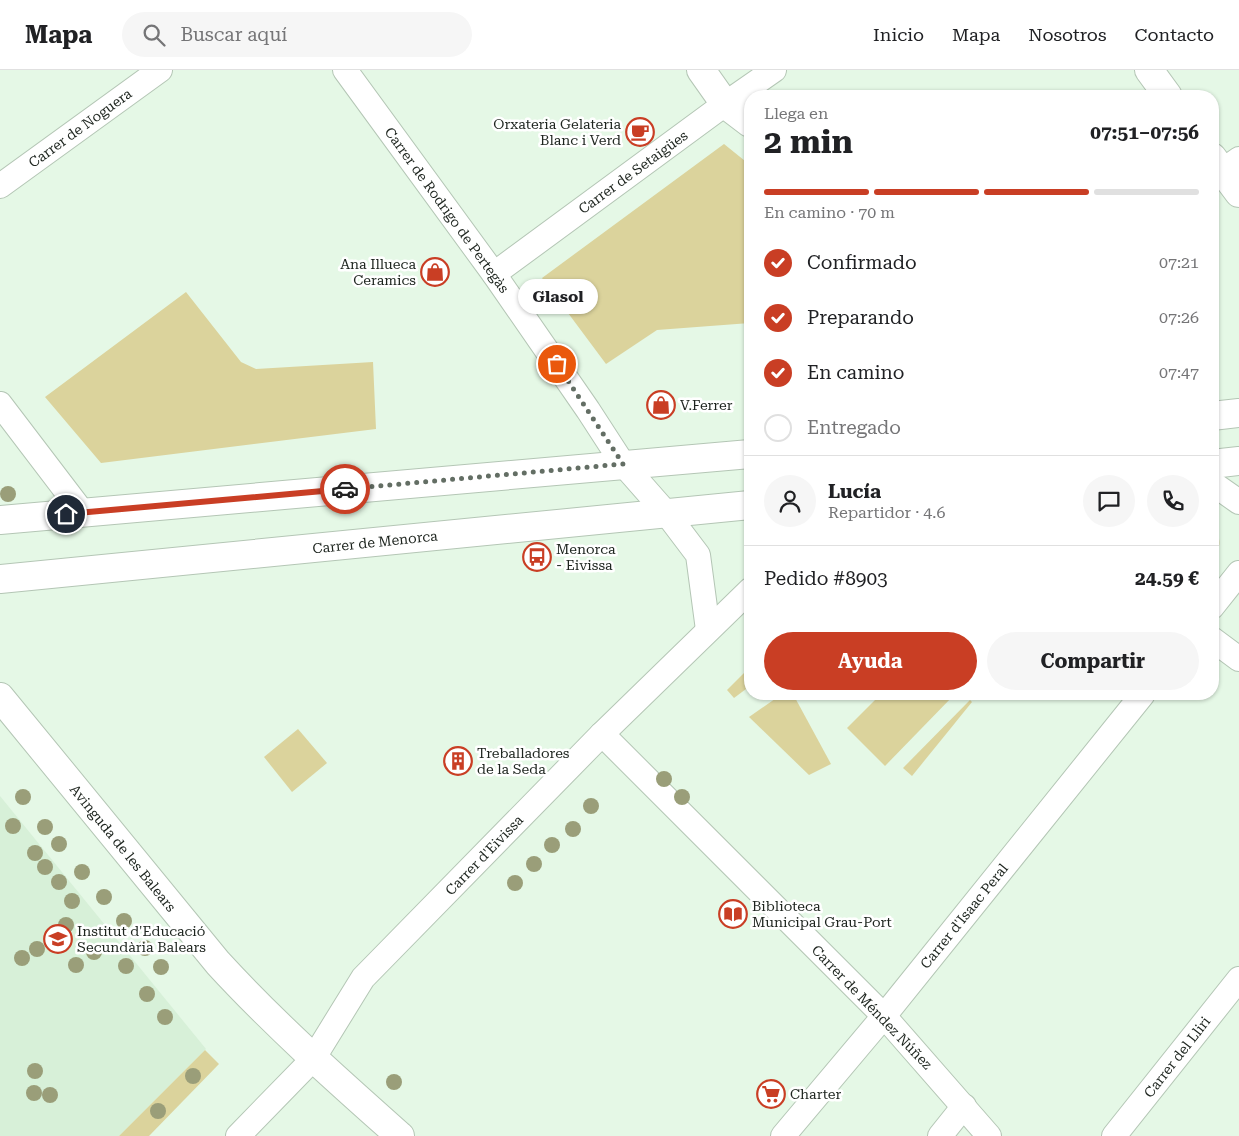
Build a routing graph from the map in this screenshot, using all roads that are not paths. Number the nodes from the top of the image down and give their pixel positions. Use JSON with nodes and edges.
{"nodes":[{"id":1,"x":160,"y":70,"type":"edge"},
{"id":2,"x":345,"y":70,"type":"edge"},
{"id":3,"x":701,"y":70,"type":"edge"},
{"id":4,"x":774,"y":70,"type":"edge"},
{"id":5,"x":1149,"y":70,"type":"edge"},
{"id":6,"x":745,"y":90,"type":"edge"},
{"id":7,"x":1164,"y":90,"type":"edge"},
{"id":8,"x":744,"y":91,"type":"edge"},
{"id":9,"x":725,"y":104,"type":"junction"},
{"id":10,"x":744,"y":118,"type":"edge"},
{"id":11,"x":1225,"y":162,"type":"edge"},
{"id":12,"x":0,"y":186,"type":"edge"},
{"id":13,"x":1239,"y":193,"type":"edge"},
{"id":14,"x":494,"y":274,"type":"junction"},
{"id":15,"x":0,"y":404,"type":"edge"},
{"id":16,"x":1239,"y":413,"type":"edge"},
{"id":17,"x":1219,"y":415,"type":"edge"},
{"id":18,"x":744,"y":454,"type":"edge"},
{"id":19,"x":1239,"y":461,"type":"edge"},
{"id":20,"x":1219,"y":463,"type":"edge"},
{"id":21,"x":623,"y":464,"type":"junction"},
{"id":22,"x":1219,"y":488,"type":"edge"},
{"id":23,"x":1239,"y":502,"type":"edge"},
{"id":24,"x":744,"y":506,"type":"edge"},
{"id":25,"x":83,"y":513,"type":"junction"},
{"id":26,"x":667,"y":514,"type":"junction"},
{"id":27,"x":0,"y":520,"type":"edge"},
{"id":28,"x":1239,"y":573,"type":"edge"},
{"id":29,"x":0,"y":578,"type":"edge"},
{"id":30,"x":744,"y":596,"type":"edge"},
{"id":31,"x":1219,"y":598,"type":"edge"},
{"id":32,"x":708,"y":630,"type":"junction"},
{"id":33,"x":1219,"y":644,"type":"edge"},
{"id":34,"x":1239,"y":659,"type":"edge"},
{"id":35,"x":0,"y":697,"type":"edge"},
{"id":36,"x":1138,"y":700,"type":"edge"},
{"id":37,"x":602,"y":734,"type":"junction"},
{"id":38,"x":1239,"y":979,"type":"edge"},
{"id":39,"x":884,"y":1016,"type":"junction"},
{"id":40,"x":313,"y":1059,"type":"junction"},
{"id":41,"x":964,"y":1106,"type":"junction"},
{"id":42,"x":238,"y":1136,"type":"edge"},
{"id":43,"x":400,"y":1136,"type":"edge"},
{"id":44,"x":783,"y":1136,"type":"edge"},
{"id":45,"x":940,"y":1136,"type":"edge"},
{"id":46,"x":989,"y":1136,"type":"edge"},
{"id":47,"x":1114,"y":1136,"type":"edge"}],
"edges":[{"from":1,"to":12,"type":"street","name":"Carrer de Noguera"},
{"from":2,"to":14,"type":"street","name":"Carrer de Rodrigo de Pertegàs"},
{"from":3,"to":9,"type":"main road"},
{"from":4,"to":6,"type":"street","name":"Carrer de Setaigües"},
{"from":5,"to":7,"type":"main road"},
{"from":8,"to":9,"type":"street","name":"Carrer de Setaigües"},
{"from":9,"to":10,"type":"main road"},
{"from":9,"to":14,"type":"street","name":"Carrer de Setaigües"},
{"from":11,"to":13,"type":"main road"},
{"from":14,"to":21,"type":"street","name":"Carrer de Rodrigo de Pertegàs"},
{"from":15,"to":25,"type":"street"},
{"from":16,"to":17,"type":"main road"},
{"from":18,"to":21,"type":"main road"},
{"from":19,"to":20,"type":"main road"},
{"from":21,"to":25,"type":"main road"},
{"from":21,"to":26,"type":"street","name":"Carrer de Rodrigo de Pertegàs"},
{"from":22,"to":23,"type":"street"},
{"from":24,"to":26,"type":"main road","name":"Carrer de Menorca"},
{"from":25,"to":27,"type":"main road"},
{"from":26,"to":29,"type":"main road","name":"Carrer de Menorca"},
{"from":26,"to":32,"type":"street","name":"Carrer de Rodrigo de Pertegàs"},
{"from":28,"to":31,"type":"street"},
{"from":30,"to":32,"type":"street","name":"Carrer d'Eivissa"},
{"from":32,"to":37,"type":"street","name":"Carrer d'Eivissa"},
{"from":33,"to":34,"type":"street"},
{"from":35,"to":40,"type":"main road","name":"Avinguda de les Balears"},
{"from":36,"to":39,"type":"street","name":"Carrer d'Isaac Peral"},
{"from":37,"to":39,"type":"street","name":"Carrer de Méndez Núñez"},
{"from":37,"to":40,"type":"street","name":"Carrer d'Eivissa"},
{"from":38,"to":47,"type":"street","name":"Carrer del Lliri"},
{"from":39,"to":41,"type":"street","name":"Carrer de Méndez Núñez"},
{"from":39,"to":44,"type":"street","name":"Carrer d'Isaac Peral"},
{"from":40,"to":42,"type":"street","name":"Carrer d'Eivissa"},
{"from":40,"to":43,"type":"main road","name":"Avinguda de les Balears"},
{"from":41,"to":45,"type":"street"},
{"from":41,"to":46,"type":"street","name":"Carrer de Méndez Núñez"}]}
